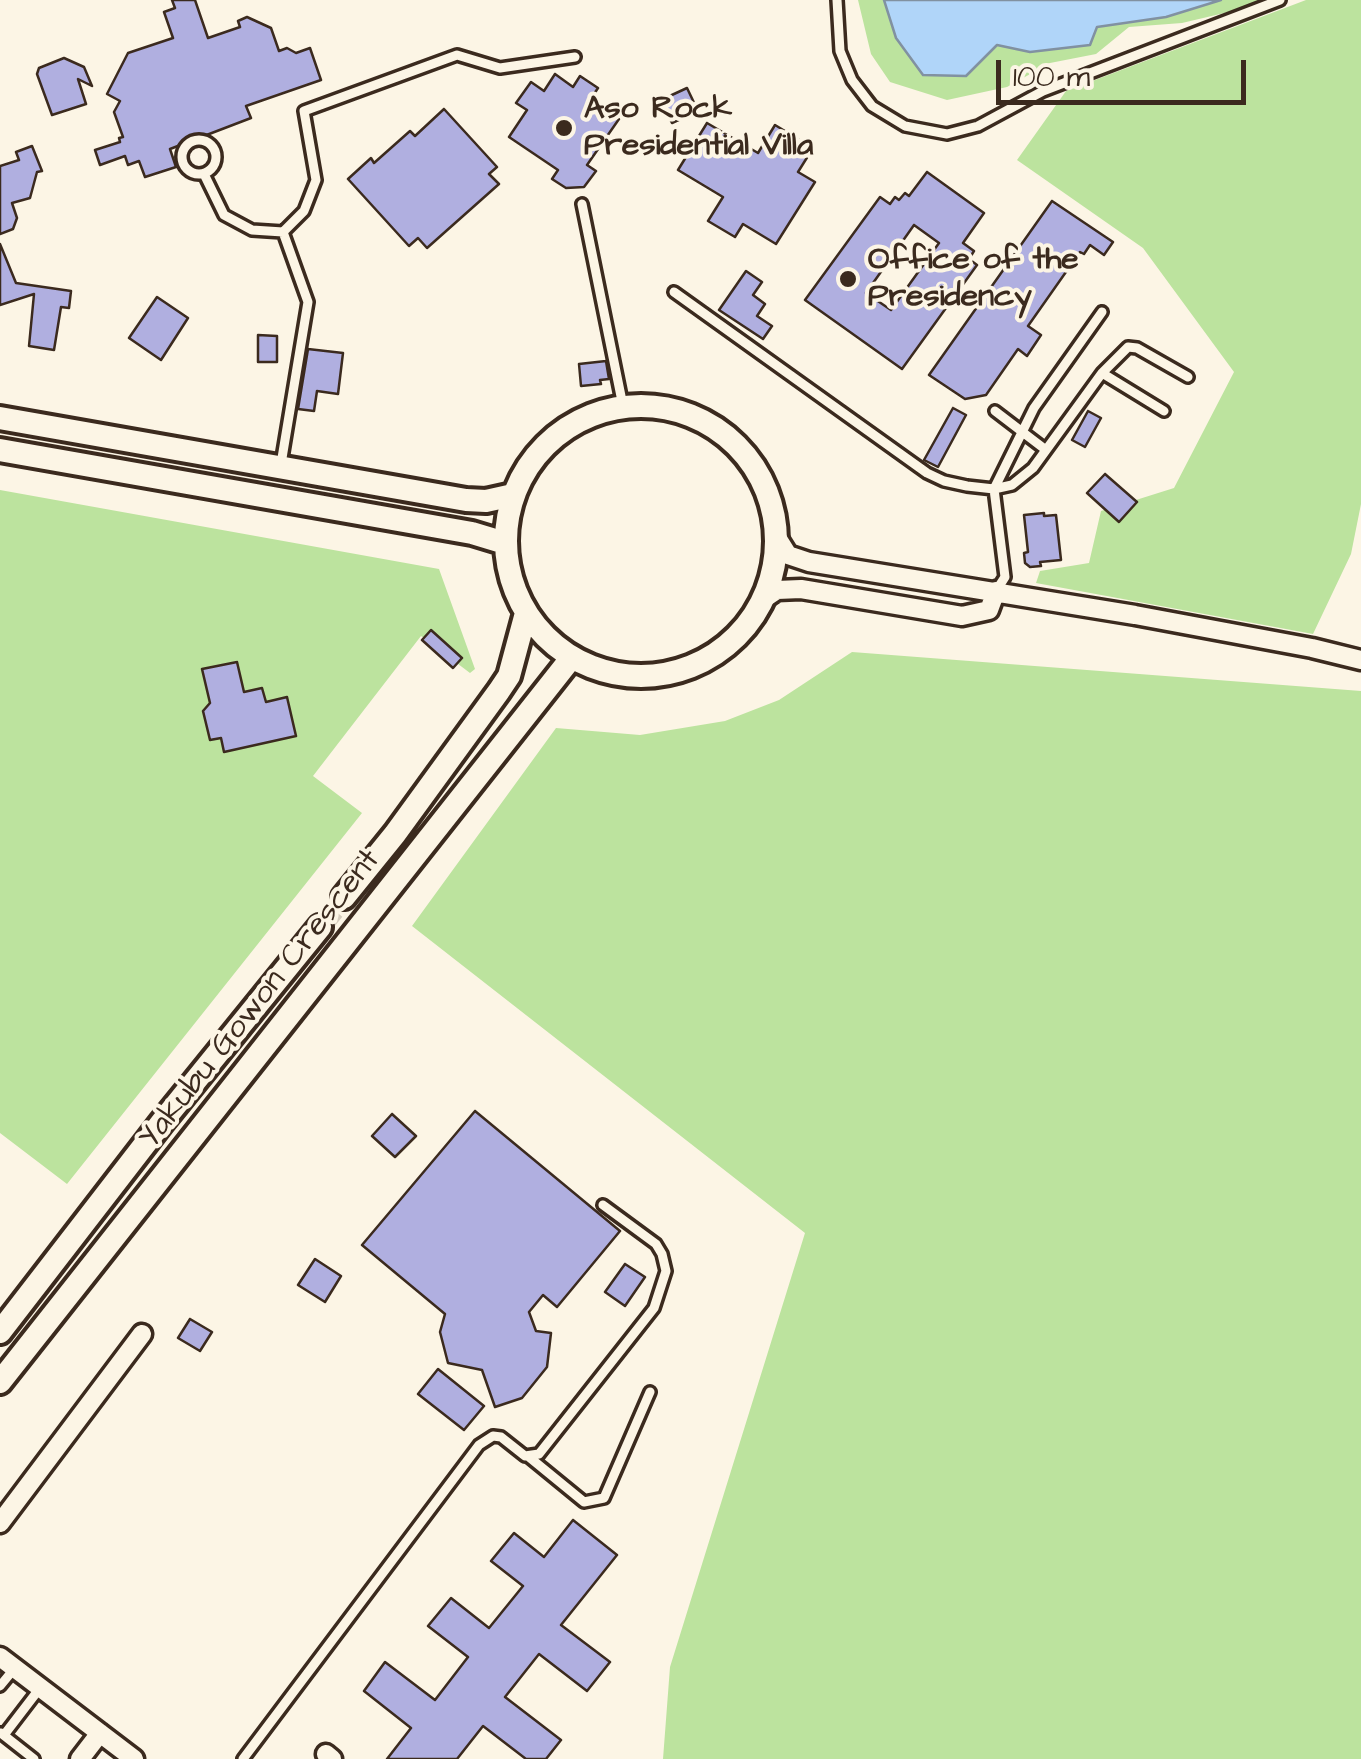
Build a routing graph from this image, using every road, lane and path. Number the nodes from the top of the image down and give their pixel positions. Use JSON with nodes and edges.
{"nodes":[{"id":1,"x":837,"y":0,"type":"edge"},
{"id":2,"x":1280,"y":0,"type":"edge"},
{"id":3,"x":574,"y":57,"type":"dead end"},
{"id":4,"x":204,"y":174,"type":"dead end"},
{"id":5,"x":582,"y":204,"type":"dead end"},
{"id":6,"x":284,"y":232,"type":"junction"},
{"id":7,"x":674,"y":292,"type":"dead end"},
{"id":8,"x":1102,"y":312,"type":"dead end"},
{"id":9,"x":1102,"y":373,"type":"junction"},
{"id":10,"x":1188,"y":377,"type":"dead end"},
{"id":11,"x":623,"y":406,"type":"junction"},
{"id":12,"x":995,"y":412,"type":"dead end"},
{"id":13,"x":1164,"y":412,"type":"dead end"},
{"id":14,"x":0,"y":418,"type":"edge"},
{"id":15,"x":1021,"y":432,"type":"junction"},
{"id":16,"x":0,"y":450,"type":"edge"},
{"id":17,"x":1046,"y":450,"type":"junction"},
{"id":18,"x":281,"y":466,"type":"junction"},
{"id":19,"x":994,"y":489,"type":"junction"},
{"id":20,"x":513,"y":495,"type":"junction"},
{"id":21,"x":778,"y":540,"type":"junction"},
{"id":22,"x":505,"y":543,"type":"junction"},
{"id":23,"x":996,"y":591,"type":"junction"},
{"id":24,"x":765,"y":598,"type":"junction"},
{"id":25,"x":526,"y":613,"type":"junction"},
{"id":26,"x":572,"y":658,"type":"junction"},
{"id":27,"x":1361,"y":660,"type":"edge"},
{"id":28,"x":344,"y":897,"type":"tunnel mouth"},
{"id":29,"x":320,"y":927,"type":"tunnel mouth"},
{"id":30,"x":603,"y":1205,"type":"dead end"},
{"id":31,"x":0,"y":1332,"type":"edge"},
{"id":32,"x":142,"y":1334,"type":"dead end"},
{"id":33,"x":0,"y":1382,"type":"edge"},
{"id":34,"x":650,"y":1392,"type":"dead end"},
{"id":35,"x":529,"y":1458,"type":"junction"},
{"id":36,"x":0,"y":1523,"type":"edge"},
{"id":37,"x":7,"y":1663,"type":"edge"},
{"id":38,"x":0,"y":1686,"type":"edge"},
{"id":39,"x":40,"y":1688,"type":"junction"},
{"id":40,"x":100,"y":1733,"type":"junction"},
{"id":41,"x":2,"y":1734,"type":"edge"},
{"id":42,"x":34,"y":1759,"type":"edge"},
{"id":43,"x":80,"y":1759,"type":"edge"},
{"id":44,"x":134,"y":1759,"type":"edge"},
{"id":45,"x":243,"y":1759,"type":"edge"}],
"edges":[{"from":1,"to":2,"type":"lane"},
{"from":3,"to":6,"type":"lane"},
{"from":4,"to":6,"type":"lane"},
{"from":5,"to":11,"type":"lane"},
{"from":6,"to":18,"type":"lane"},
{"from":7,"to":19,"type":"lane"},
{"from":8,"to":15,"type":"lane"},
{"from":9,"to":10,"type":"lane"},
{"from":9,"to":13,"type":"lane"},
{"from":9,"to":17,"type":"lane"},
{"from":11,"to":20,"type":"street"},
{"from":11,"to":21,"type":"street"},
{"from":12,"to":15,"type":"lane"},
{"from":14,"to":18,"type":"street"},
{"from":15,"to":17,"type":"lane"},
{"from":15,"to":19,"type":"lane"},
{"from":16,"to":22,"type":"street"},
{"from":17,"to":19,"type":"lane"},
{"from":18,"to":20,"type":"street"},
{"from":19,"to":23,"type":"lane"},
{"from":20,"to":22,"type":"street"},
{"from":21,"to":23,"type":"street"},
{"from":21,"to":24,"type":"street"},
{"from":22,"to":25,"type":"street"},
{"from":23,"to":24,"type":"street"},
{"from":23,"to":27,"type":"street"},
{"from":24,"to":26,"type":"street"},
{"from":25,"to":26,"type":"street"},
{"from":25,"to":28,"type":"street"},
{"from":26,"to":33,"type":"street","name":"Yakubu Gowon Crescent"},
{"from":29,"to":31,"type":"street"},
{"from":30,"to":35,"type":"lane"},
{"from":32,"to":36,"type":"street"},
{"from":34,"to":35,"type":"lane"},
{"from":35,"to":45,"type":"lane"},
{"from":37,"to":38,"type":"lane"},
{"from":37,"to":39,"type":"street"},
{"from":39,"to":40,"type":"street"},
{"from":39,"to":41,"type":"lane"},
{"from":40,"to":43,"type":"street"},
{"from":40,"to":44,"type":"street"},
{"from":41,"to":42,"type":"lane"}]}
